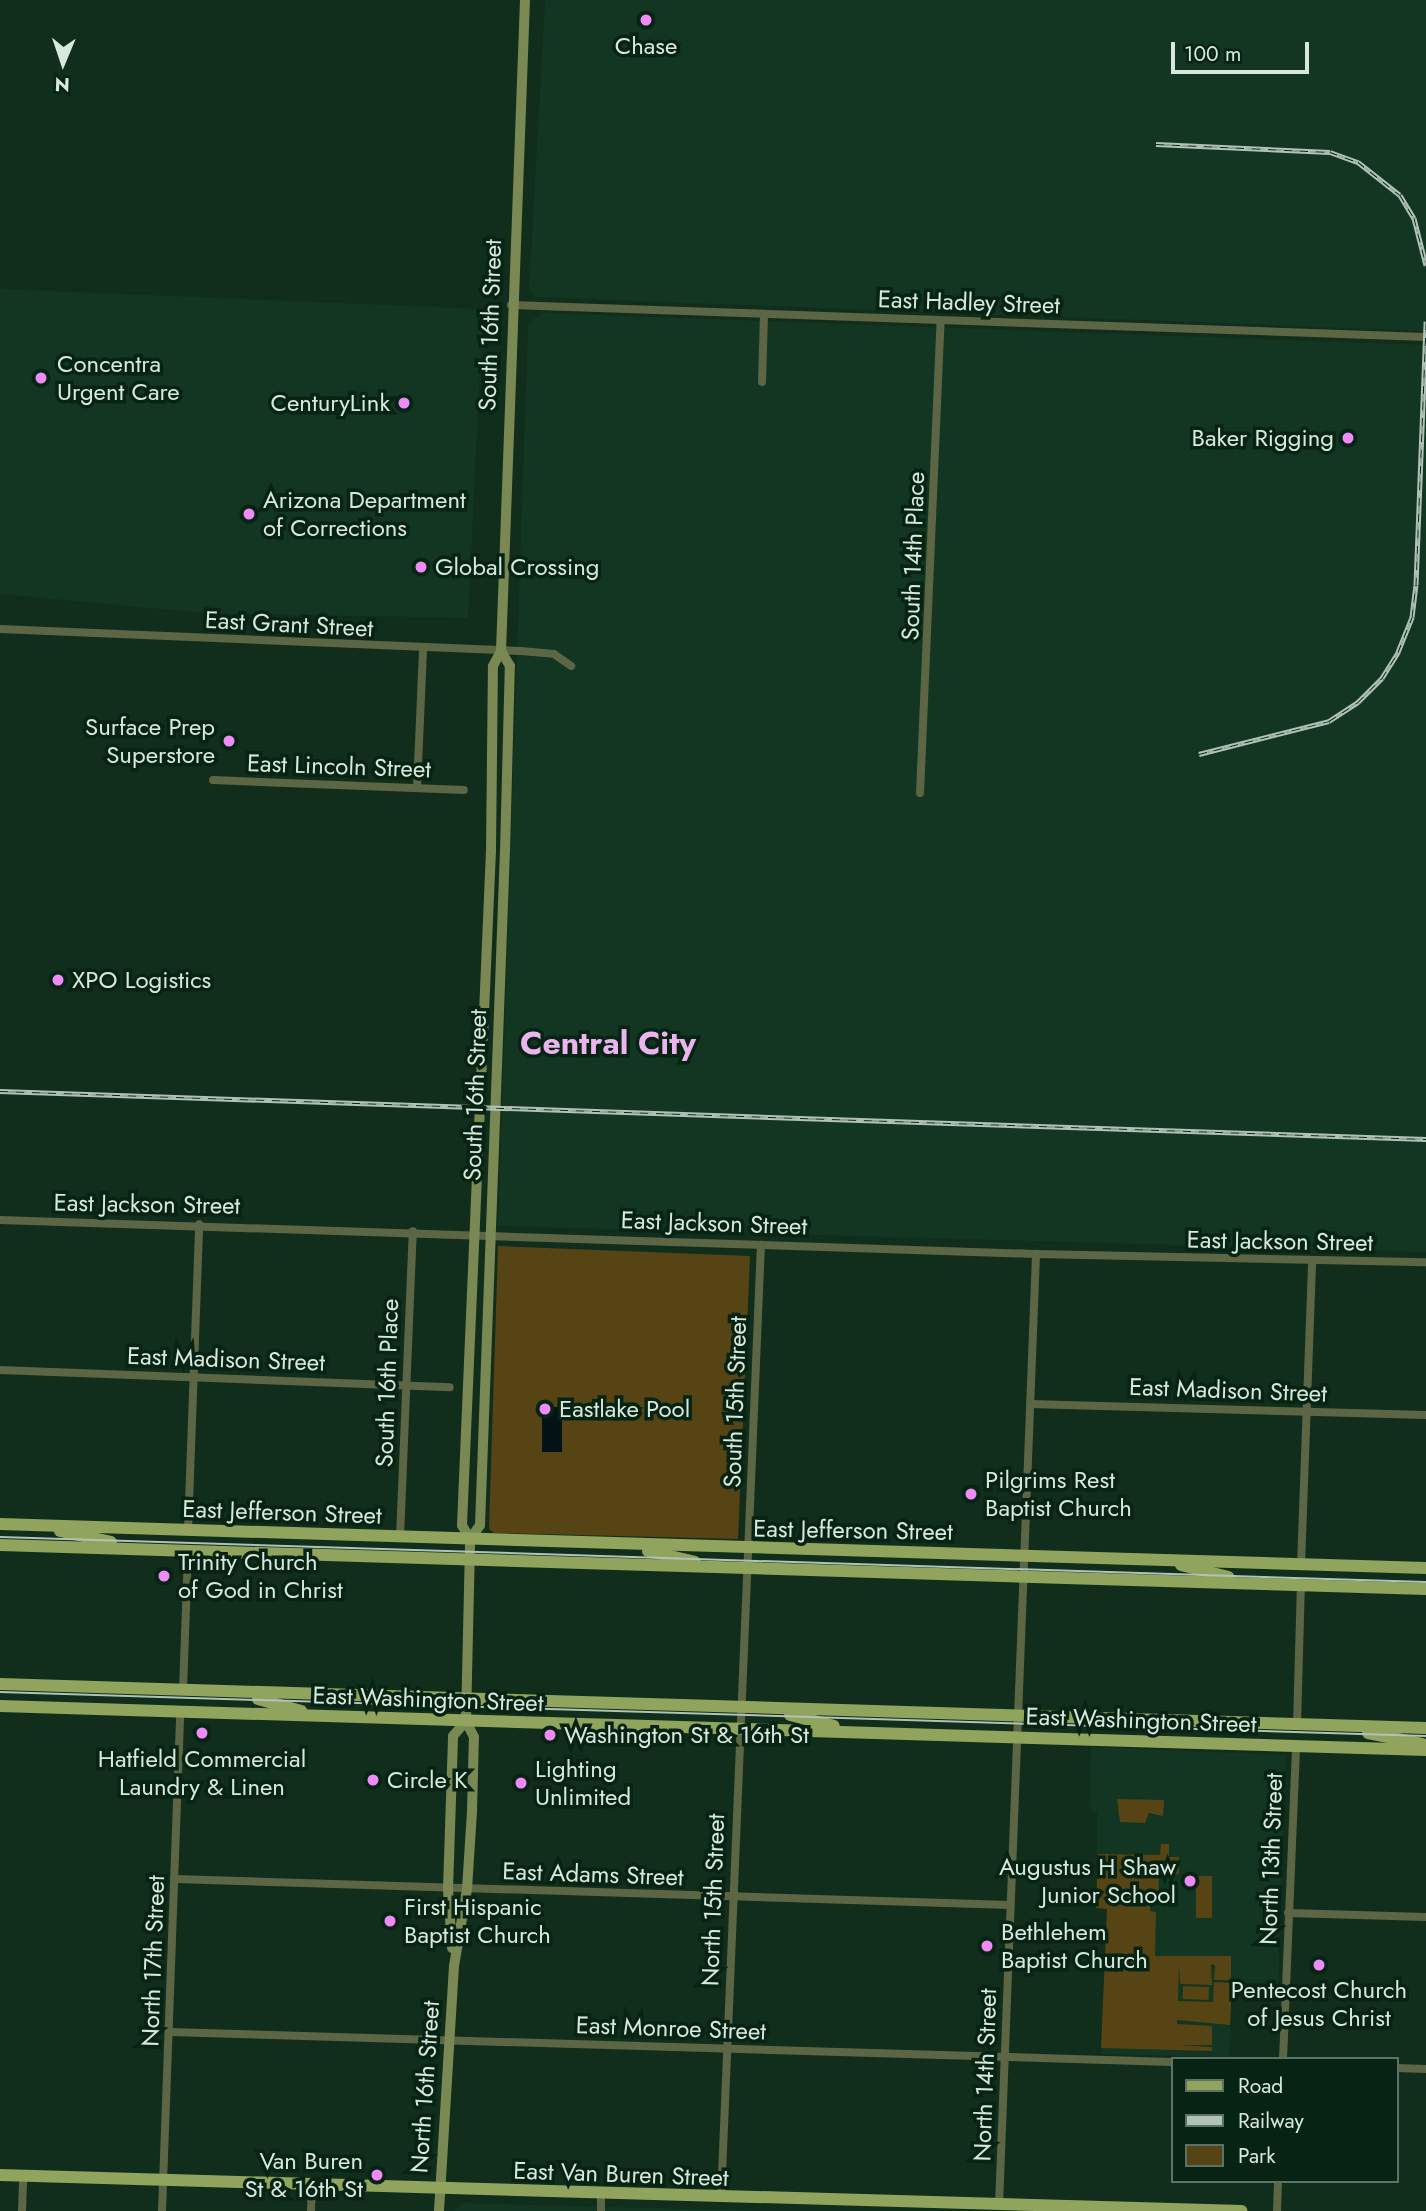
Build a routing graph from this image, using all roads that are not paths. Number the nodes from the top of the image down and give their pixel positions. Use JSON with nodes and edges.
{"nodes":[{"id":1,"x":525,"y":0,"type":"edge"},
{"id":2,"x":511,"y":305,"type":"junction"},
{"id":3,"x":764,"y":314,"type":"junction"},
{"id":4,"x":942,"y":320,"type":"junction"},
{"id":5,"x":1426,"y":337,"type":"edge"},
{"id":6,"x":762,"y":382,"type":"dead end"},
{"id":7,"x":0,"y":629,"type":"edge"},
{"id":8,"x":423,"y":649,"type":"junction"},
{"id":9,"x":500,"y":651,"type":"junction"},
{"id":10,"x":570,"y":666,"type":"dead end"},
{"id":11,"x":213,"y":780,"type":"dead end"},
{"id":12,"x":417,"y":788,"type":"junction"},
{"id":13,"x":464,"y":789,"type":"dead end"},
{"id":14,"x":920,"y":793,"type":"dead end"},
{"id":15,"x":0,"y":1220,"type":"edge"},
{"id":16,"x":199,"y":1224,"type":"junction"},
{"id":17,"x":413,"y":1231,"type":"junction"},
{"id":18,"x":761,"y":1245,"type":"junction"},
{"id":19,"x":1036,"y":1254,"type":"junction"},
{"id":20,"x":1312,"y":1261,"type":"junction"},
{"id":21,"x":1426,"y":1262,"type":"edge"},
{"id":22,"x":0,"y":1370,"type":"edge"},
{"id":23,"x":195,"y":1377,"type":"junction"},
{"id":24,"x":407,"y":1385,"type":"junction"},
{"id":25,"x":450,"y":1387,"type":"dead end"},
{"id":26,"x":1030,"y":1404,"type":"junction"},
{"id":27,"x":1307,"y":1412,"type":"junction"},
{"id":28,"x":1426,"y":1415,"type":"edge"},
{"id":29,"x":0,"y":1524,"type":"edge"},
{"id":30,"x":31,"y":1525,"type":"junction"},
{"id":31,"x":188,"y":1530,"type":"junction"},
{"id":32,"x":400,"y":1537,"type":"junction"},
{"id":33,"x":470,"y":1539,"type":"junction"},
{"id":34,"x":615,"y":1544,"type":"junction"},
{"id":35,"x":0,"y":1545,"type":"edge"},
{"id":36,"x":146,"y":1549,"type":"junction"},
{"id":37,"x":748,"y":1549,"type":"junction"},
{"id":38,"x":188,"y":1552,"type":"junction"},
{"id":39,"x":1024,"y":1556,"type":"junction"},
{"id":40,"x":1158,"y":1559,"type":"junction"},
{"id":41,"x":470,"y":1560,"type":"junction"},
{"id":42,"x":1301,"y":1565,"type":"junction"},
{"id":43,"x":723,"y":1568,"type":"junction"},
{"id":44,"x":1426,"y":1568,"type":"edge"},
{"id":45,"x":747,"y":1569,"type":"junction"},
{"id":46,"x":1024,"y":1577,"type":"junction"},
{"id":47,"x":1255,"y":1584,"type":"junction"},
{"id":48,"x":1301,"y":1586,"type":"junction"},
{"id":49,"x":1426,"y":1589,"type":"edge"},
{"id":50,"x":0,"y":1684,"type":"edge"},
{"id":51,"x":183,"y":1690,"type":"junction"},
{"id":52,"x":227,"y":1692,"type":"junction"},
{"id":53,"x":467,"y":1701,"type":"junction"},
{"id":54,"x":0,"y":1706,"type":"edge"},
{"id":55,"x":741,"y":1708,"type":"junction"},
{"id":56,"x":766,"y":1709,"type":"junction"},
{"id":57,"x":180,"y":1712,"type":"junction"},
{"id":58,"x":1019,"y":1716,"type":"junction"},
{"id":59,"x":322,"y":1717,"type":"junction"},
{"id":60,"x":466,"y":1721,"type":"junction"},
{"id":61,"x":1297,"y":1725,"type":"junction"},
{"id":62,"x":1337,"y":1727,"type":"junction"},
{"id":63,"x":1426,"y":1728,"type":"edge"},
{"id":64,"x":740,"y":1729,"type":"junction"},
{"id":65,"x":855,"y":1732,"type":"junction"},
{"id":66,"x":1018,"y":1737,"type":"junction"},
{"id":67,"x":1296,"y":1745,"type":"junction"},
{"id":68,"x":1426,"y":1747,"type":"edge"},
{"id":69,"x":175,"y":1879,"type":"junction"},
{"id":70,"x":448,"y":1889,"type":"junction"},
{"id":71,"x":467,"y":1889,"type":"junction"},
{"id":72,"x":733,"y":1897,"type":"junction"},
{"id":73,"x":1010,"y":1905,"type":"junction"},
{"id":74,"x":1288,"y":1913,"type":"junction"},
{"id":75,"x":1426,"y":1917,"type":"edge"},
{"id":76,"x":454,"y":1966,"type":"junction"},
{"id":77,"x":169,"y":2032,"type":"junction"},
{"id":78,"x":449,"y":2041,"type":"junction"},
{"id":79,"x":727,"y":2049,"type":"junction"},
{"id":80,"x":1005,"y":2057,"type":"junction"},
{"id":81,"x":1283,"y":2057,"type":"edge"},
{"id":82,"x":1170,"y":2062,"type":"edge"},
{"id":83,"x":1398,"y":2068,"type":"edge"},
{"id":84,"x":1426,"y":2069,"type":"edge"},
{"id":85,"x":0,"y":2175,"type":"edge"},
{"id":86,"x":23,"y":2175,"type":"junction"},
{"id":87,"x":163,"y":2180,"type":"junction"},
{"id":88,"x":1278,"y":2183,"type":"edge"},
{"id":89,"x":312,"y":2186,"type":"junction"},
{"id":90,"x":440,"y":2190,"type":"junction"},
{"id":91,"x":601,"y":2194,"type":"junction"},
{"id":92,"x":721,"y":2199,"type":"junction"},
{"id":93,"x":999,"y":2205,"type":"junction"},
{"id":94,"x":1022,"y":2208,"type":"edge"},
{"id":95,"x":1212,"y":2210,"type":"edge"},
{"id":96,"x":22,"y":2211,"type":"edge"},
{"id":97,"x":162,"y":2211,"type":"edge"},
{"id":98,"x":312,"y":2211,"type":"edge"},
{"id":99,"x":439,"y":2211,"type":"edge"},
{"id":100,"x":601,"y":2211,"type":"edge"},
{"id":101,"x":1241,"y":2211,"type":"edge"},
{"id":102,"x":1277,"y":2211,"type":"edge"}],
"edges":[{"from":1,"to":2,"type":"main road","name":"South 16th Street"},
{"from":2,"to":3,"type":"street","name":"East Hadley Street"},
{"from":2,"to":9,"type":"main road","name":"South 16th Street"},
{"from":3,"to":4,"type":"street","name":"East Hadley Street"},
{"from":3,"to":6,"type":"street"},
{"from":4,"to":5,"type":"street","name":"East Hadley Street"},
{"from":4,"to":14,"type":"street","name":"South 14th Place"},
{"from":7,"to":8,"type":"street","name":"East Grant Street"},
{"from":8,"to":9,"type":"street","name":"East Grant Street"},
{"from":8,"to":12,"type":"street"},
{"from":9,"to":10,"type":"street","name":"East Grant Street"},
{"from":9,"to":33,"type":"main road","name":"South 16th Street"},
{"from":9,"to":33,"type":"main road","name":"South 16th Street"},
{"from":11,"to":12,"type":"street","name":"East Lincoln Street"},
{"from":12,"to":13,"type":"street","name":"East Lincoln Street"},
{"from":15,"to":16,"type":"street","name":"East Jackson Street"},
{"from":16,"to":17,"type":"street","name":"East Jackson Street"},
{"from":16,"to":23,"type":"street"},
{"from":17,"to":18,"type":"street","name":"East Jackson Street"},
{"from":17,"to":24,"type":"street","name":"South 16th Place"},
{"from":18,"to":19,"type":"street","name":"East Jackson Street"},
{"from":18,"to":37,"type":"street","name":"South 15th Street"},
{"from":19,"to":20,"type":"street","name":"East Jackson Street"},
{"from":19,"to":26,"type":"street","name":"North 14th Street"},
{"from":20,"to":21,"type":"street","name":"East Jackson Street"},
{"from":20,"to":27,"type":"street"},
{"from":22,"to":23,"type":"street","name":"East Madison Street"},
{"from":23,"to":24,"type":"street","name":"East Madison Street"},
{"from":23,"to":31,"type":"street"},
{"from":24,"to":25,"type":"street","name":"East Madison Street"},
{"from":24,"to":32,"type":"street","name":"South 16th Place"},
{"from":26,"to":27,"type":"street","name":"East Madison Street"},
{"from":26,"to":39,"type":"street","name":"North 14th Street"},
{"from":27,"to":28,"type":"street","name":"East Madison Street"},
{"from":27,"to":42,"type":"street"},
{"from":29,"to":30,"type":"main road","name":"East Jefferson Street"},
{"from":30,"to":31,"type":"main road","name":"East Jefferson Street"},
{"from":30,"to":36,"type":"main road","name":"East Jefferson Street"},
{"from":31,"to":32,"type":"main road","name":"East Jefferson Street"},
{"from":32,"to":33,"type":"main road","name":"East Jefferson Street"},
{"from":33,"to":34,"type":"main road","name":"East Jefferson Street"},
{"from":33,"to":41,"type":"main road","name":"South 16th Street"},
{"from":34,"to":37,"type":"main road","name":"East Jefferson Street"},
{"from":34,"to":43,"type":"main road","name":"East Jefferson Street"},
{"from":35,"to":36,"type":"main road","name":"East Jefferson Street"},
{"from":36,"to":38,"type":"main road","name":"East Jefferson Street"},
{"from":37,"to":39,"type":"main road","name":"East Jefferson Street"},
{"from":37,"to":45,"type":"street","name":"South 15th Street"},
{"from":38,"to":41,"type":"main road","name":"East Jefferson Street"},
{"from":38,"to":51,"type":"street"},
{"from":39,"to":40,"type":"main road","name":"East Jefferson Street"},
{"from":39,"to":46,"type":"street","name":"North 14th Street"},
{"from":40,"to":42,"type":"main road","name":"East Jefferson Street"},
{"from":40,"to":47,"type":"main road"},
{"from":41,"to":43,"type":"main road","name":"East Jefferson Street"},
{"from":41,"to":53,"type":"main road","name":"South 16th Street"},
{"from":42,"to":44,"type":"main road","name":"East Jefferson Street"},
{"from":43,"to":45,"type":"main road","name":"East Jefferson Street"},
{"from":45,"to":46,"type":"main road","name":"East Jefferson Street"},
{"from":45,"to":55,"type":"street","name":"South 15th Street"},
{"from":46,"to":47,"type":"main road","name":"East Jefferson Street"},
{"from":46,"to":58,"type":"street","name":"North 14th Street"},
{"from":47,"to":48,"type":"main road","name":"East Jefferson Street"},
{"from":48,"to":49,"type":"main road","name":"East Jefferson Street"},
{"from":48,"to":61,"type":"street"},
{"from":50,"to":51,"type":"main road","name":"East Washington Street"},
{"from":51,"to":52,"type":"main road","name":"East Washington Street"},
{"from":52,"to":53,"type":"main road","name":"East Washington Street"},
{"from":52,"to":59,"type":"main road"},
{"from":53,"to":55,"type":"main road","name":"East Washington Street"},
{"from":53,"to":60,"type":"main road","name":"South 16th Street"},
{"from":54,"to":57,"type":"main road","name":"East Washington Street"},
{"from":55,"to":56,"type":"main road","name":"East Washington Street"},
{"from":55,"to":64,"type":"street","name":"South 15th Street"},
{"from":56,"to":58,"type":"main road","name":"East Washington Street"},
{"from":56,"to":65,"type":"main road","name":"East Washington Street"},
{"from":57,"to":59,"type":"main road","name":"East Washington Street"},
{"from":57,"to":69,"type":"street","name":"North 17th Street"},
{"from":58,"to":61,"type":"main road","name":"East Washington Street"},
{"from":58,"to":66,"type":"street","name":"North 14th Street"},
{"from":59,"to":60,"type":"main road","name":"East Washington Street"},
{"from":60,"to":64,"type":"main road","name":"East Washington Street"},
{"from":60,"to":70,"type":"main road","name":"North 16th Street"},
{"from":60,"to":71,"type":"main road","name":"North 16th Street"},
{"from":61,"to":62,"type":"main road","name":"East Washington Street"},
{"from":62,"to":63,"type":"main road","name":"East Washington Street"},
{"from":62,"to":68,"type":"main road","name":"East Washington Street"},
{"from":64,"to":65,"type":"main road","name":"East Washington Street"},
{"from":64,"to":72,"type":"street","name":"North 15th Street"},
{"from":65,"to":66,"type":"main road","name":"East Washington Street"},
{"from":66,"to":67,"type":"main road","name":"East Washington Street"},
{"from":66,"to":73,"type":"street","name":"North 14th Street"},
{"from":67,"to":68,"type":"main road","name":"East Washington Street"},
{"from":67,"to":74,"type":"street","name":"North 13th Street"},
{"from":69,"to":70,"type":"street","name":"East Adams Street"},
{"from":69,"to":77,"type":"street","name":"North 17th Street"},
{"from":70,"to":71,"type":"street","name":"East Adams Street"},
{"from":70,"to":76,"type":"main road","name":"North 16th Street"},
{"from":71,"to":72,"type":"street","name":"East Adams Street"},
{"from":71,"to":76,"type":"main road","name":"North 16th Street"},
{"from":72,"to":73,"type":"street","name":"East Adams Street"},
{"from":72,"to":79,"type":"street","name":"North 15th Street"},
{"from":73,"to":80,"type":"street","name":"North 14th Street"},
{"from":74,"to":75,"type":"street"},
{"from":74,"to":81,"type":"street","name":"North 13th Street"},
{"from":76,"to":78,"type":"main road","name":"North 16th Street"},
{"from":77,"to":78,"type":"street","name":"East Monroe Street"},
{"from":77,"to":87,"type":"street","name":"North 17th Street"},
{"from":78,"to":79,"type":"street","name":"East Monroe Street"},
{"from":78,"to":90,"type":"main road","name":"North 16th Street"},
{"from":79,"to":80,"type":"street","name":"East Monroe Street"},
{"from":79,"to":92,"type":"street","name":"North 15th Street"},
{"from":80,"to":82,"type":"street","name":"East Monroe Street"},
{"from":80,"to":93,"type":"street","name":"North 14th Street"},
{"from":83,"to":84,"type":"street"},
{"from":85,"to":86,"type":"main road","name":"East Van Buren Street"},
{"from":86,"to":87,"type":"main road","name":"East Van Buren Street"},
{"from":86,"to":96,"type":"street"},
{"from":87,"to":89,"type":"main road","name":"East Van Buren Street"},
{"from":87,"to":97,"type":"street","name":"North 17th Street"},
{"from":88,"to":102,"type":"street"},
{"from":89,"to":90,"type":"main road","name":"East Van Buren Street"},
{"from":89,"to":98,"type":"street"},
{"from":90,"to":91,"type":"main road","name":"East Van Buren Street"},
{"from":90,"to":99,"type":"main road","name":"North 16th Street"},
{"from":91,"to":92,"type":"main road","name":"East Van Buren Street"},
{"from":91,"to":100,"type":"street"},
{"from":92,"to":93,"type":"main road","name":"East Van Buren Street"},
{"from":93,"to":94,"type":"main road","name":"East Van Buren Street"},
{"from":94,"to":95,"type":"main road","name":"East Van Buren Street"},
{"from":95,"to":101,"type":"main road","name":"East Van Buren Street"}]}
